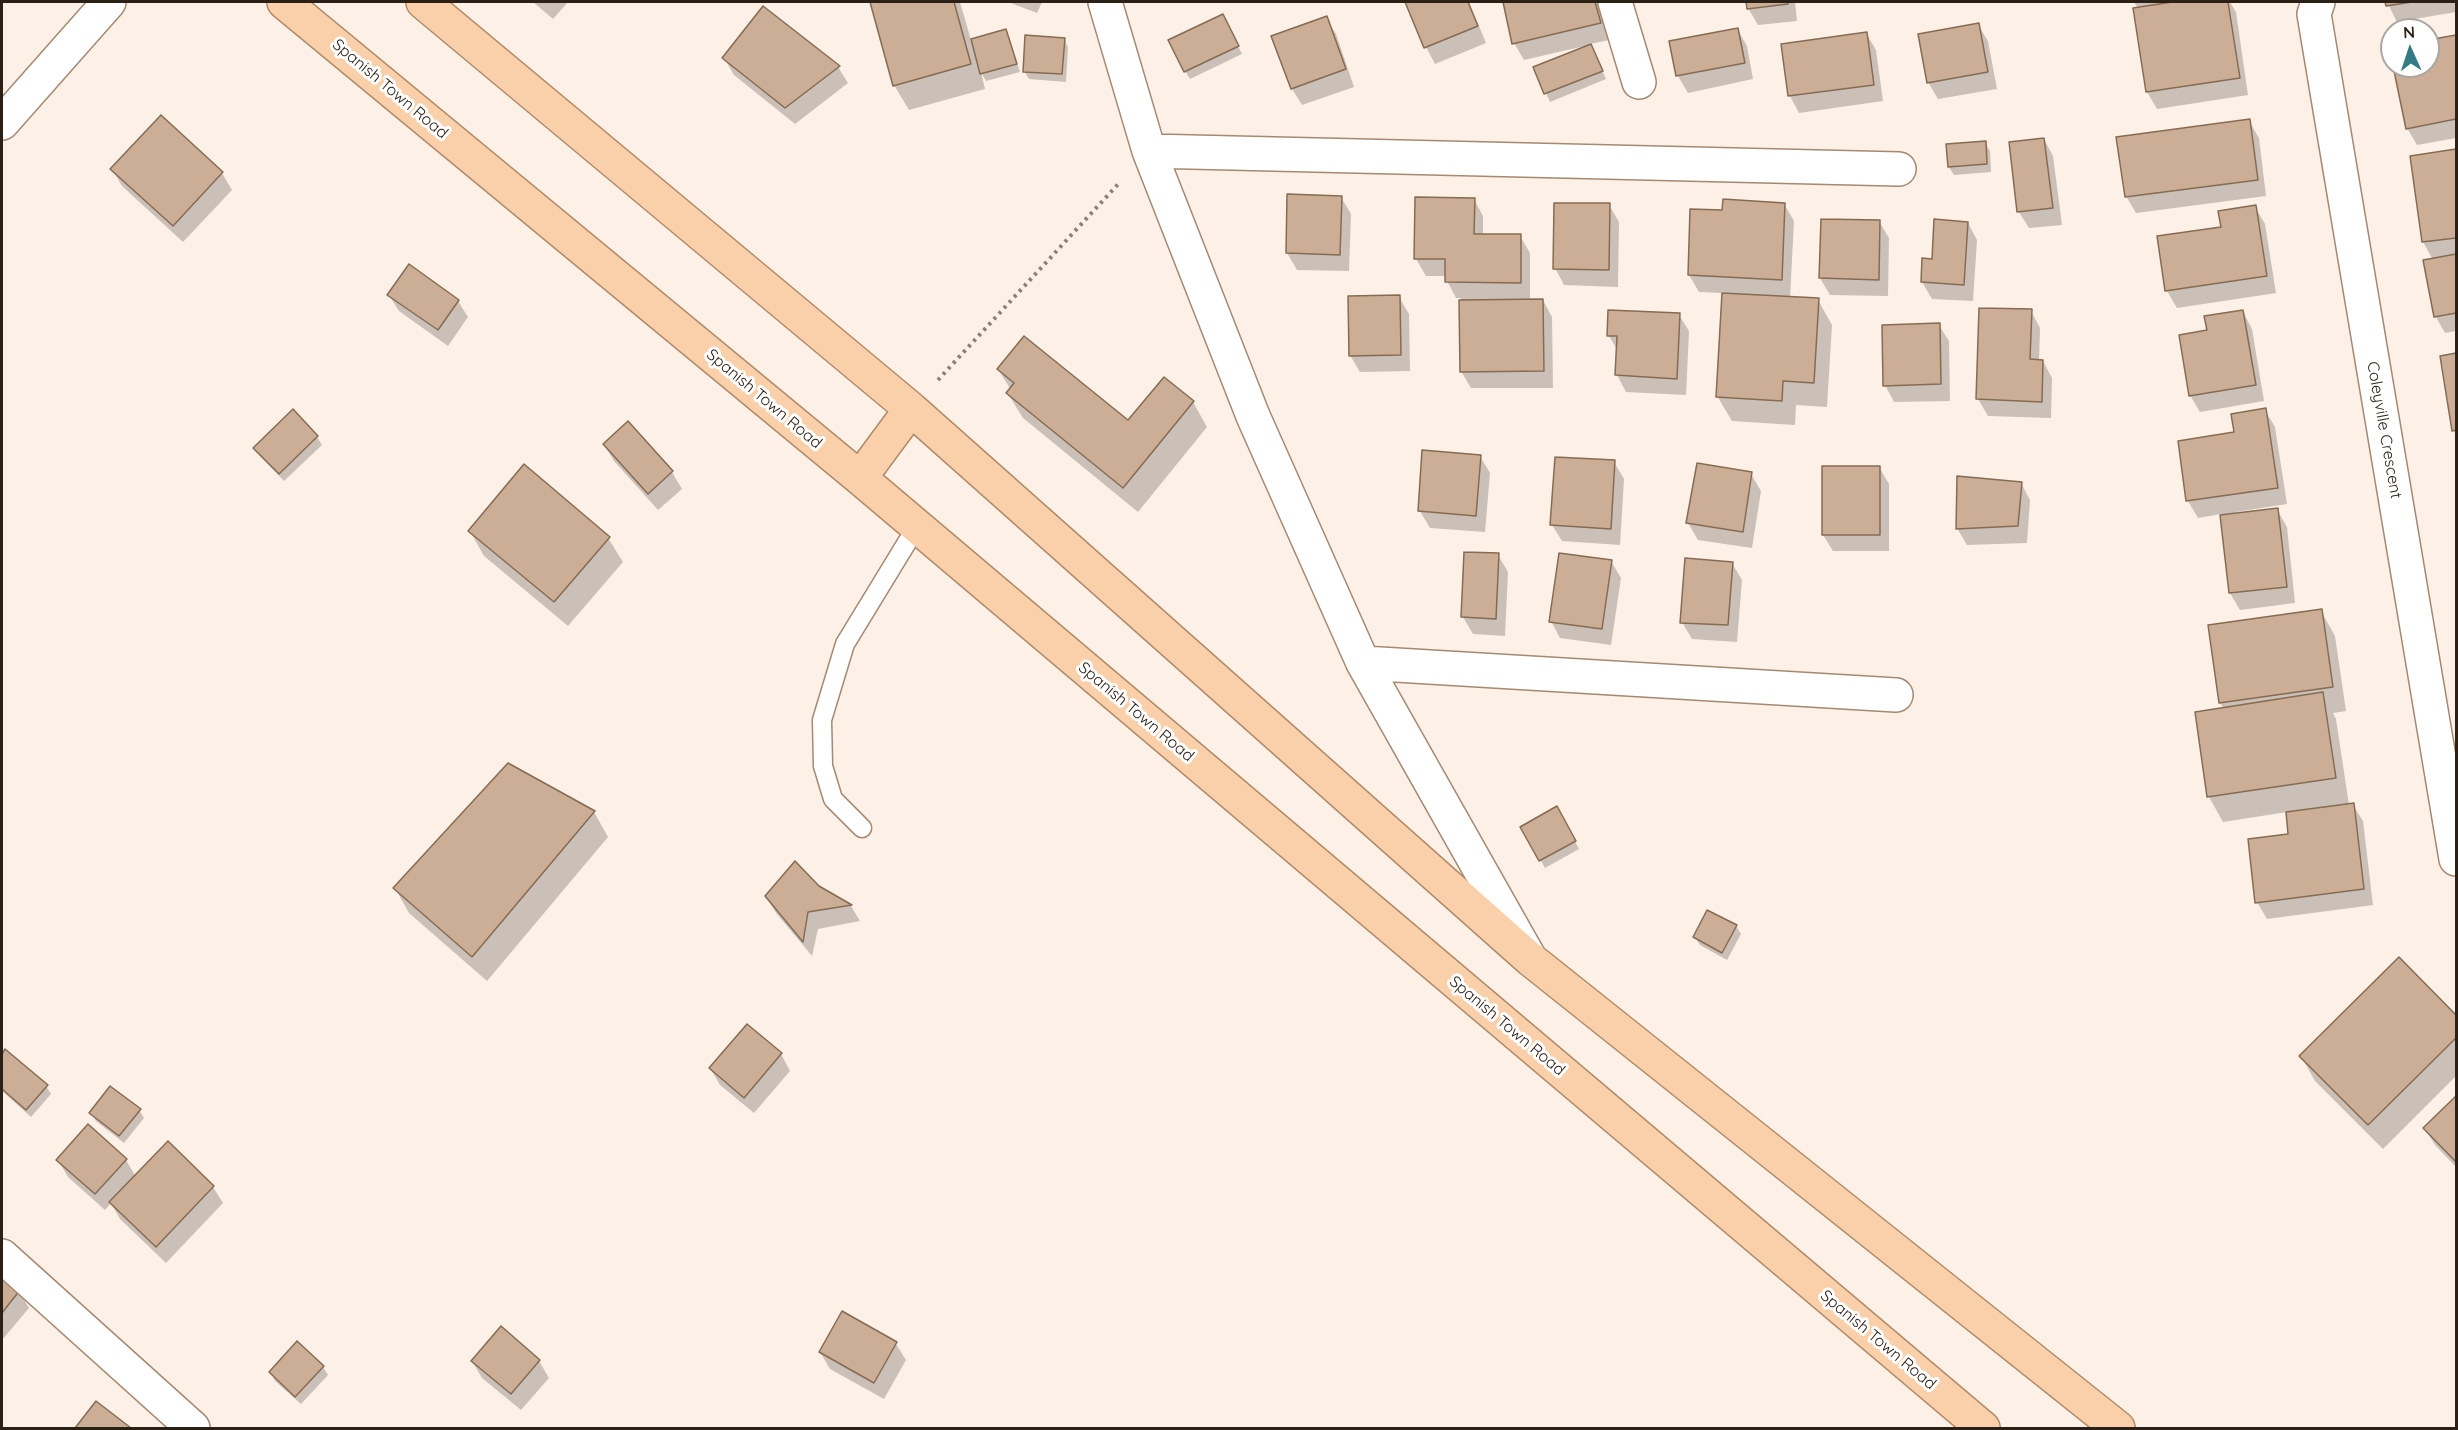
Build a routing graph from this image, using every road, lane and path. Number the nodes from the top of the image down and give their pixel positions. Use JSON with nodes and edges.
{"nodes":[{"id":1,"x":109,"y":2,"type":"edge"},
{"id":2,"x":284,"y":2,"type":"edge"},
{"id":3,"x":423,"y":2,"type":"edge"},
{"id":4,"x":1106,"y":2,"type":"edge"},
{"id":5,"x":1615,"y":2,"type":"edge"},
{"id":6,"x":2318,"y":2,"type":"edge"},
{"id":7,"x":1639,"y":82,"type":"dead end"},
{"id":8,"x":2,"y":123,"type":"edge"},
{"id":9,"x":1149,"y":151,"type":"junction"},
{"id":10,"x":1899,"y":169,"type":"dead end"},
{"id":11,"x":911,"y":409,"type":"junction"},
{"id":12,"x":860,"y":478,"type":"junction"},
{"id":13,"x":917,"y":526,"type":"junction"},
{"id":14,"x":1364,"y":663,"type":"junction"},
{"id":15,"x":1896,"y":695,"type":"dead end"},
{"id":16,"x":862,"y":828,"type":"dead end"},
{"id":17,"x":2457,"y":859,"type":"edge"},
{"id":18,"x":1530,"y":959,"type":"junction"},
{"id":19,"x":2,"y":1256,"type":"edge"},
{"id":20,"x":1979,"y":1427,"type":"edge"},
{"id":21,"x":193,"y":1428,"type":"edge"},
{"id":22,"x":2118,"y":1428,"type":"edge"}],
"edges":[{"from":1,"to":8,"type":"street"},
{"from":2,"to":12,"type":"highway","name":"Spanish Town Road"},
{"from":3,"to":11,"type":"highway"},
{"from":4,"to":9,"type":"street"},
{"from":5,"to":7,"type":"street"},
{"from":6,"to":17,"type":"street","name":"Coleyville Crescent"},
{"from":9,"to":10,"type":"street"},
{"from":9,"to":11,"type":"path"},
{"from":9,"to":14,"type":"street"},
{"from":11,"to":12,"type":"highway"},
{"from":11,"to":18,"type":"highway"},
{"from":12,"to":13,"type":"highway","name":"Spanish Town Road"},
{"from":13,"to":16,"type":"lane"},
{"from":13,"to":20,"type":"highway","name":"Spanish Town Road"},
{"from":14,"to":15,"type":"street"},
{"from":14,"to":18,"type":"street"},
{"from":18,"to":22,"type":"highway"},
{"from":19,"to":21,"type":"street"}]}
